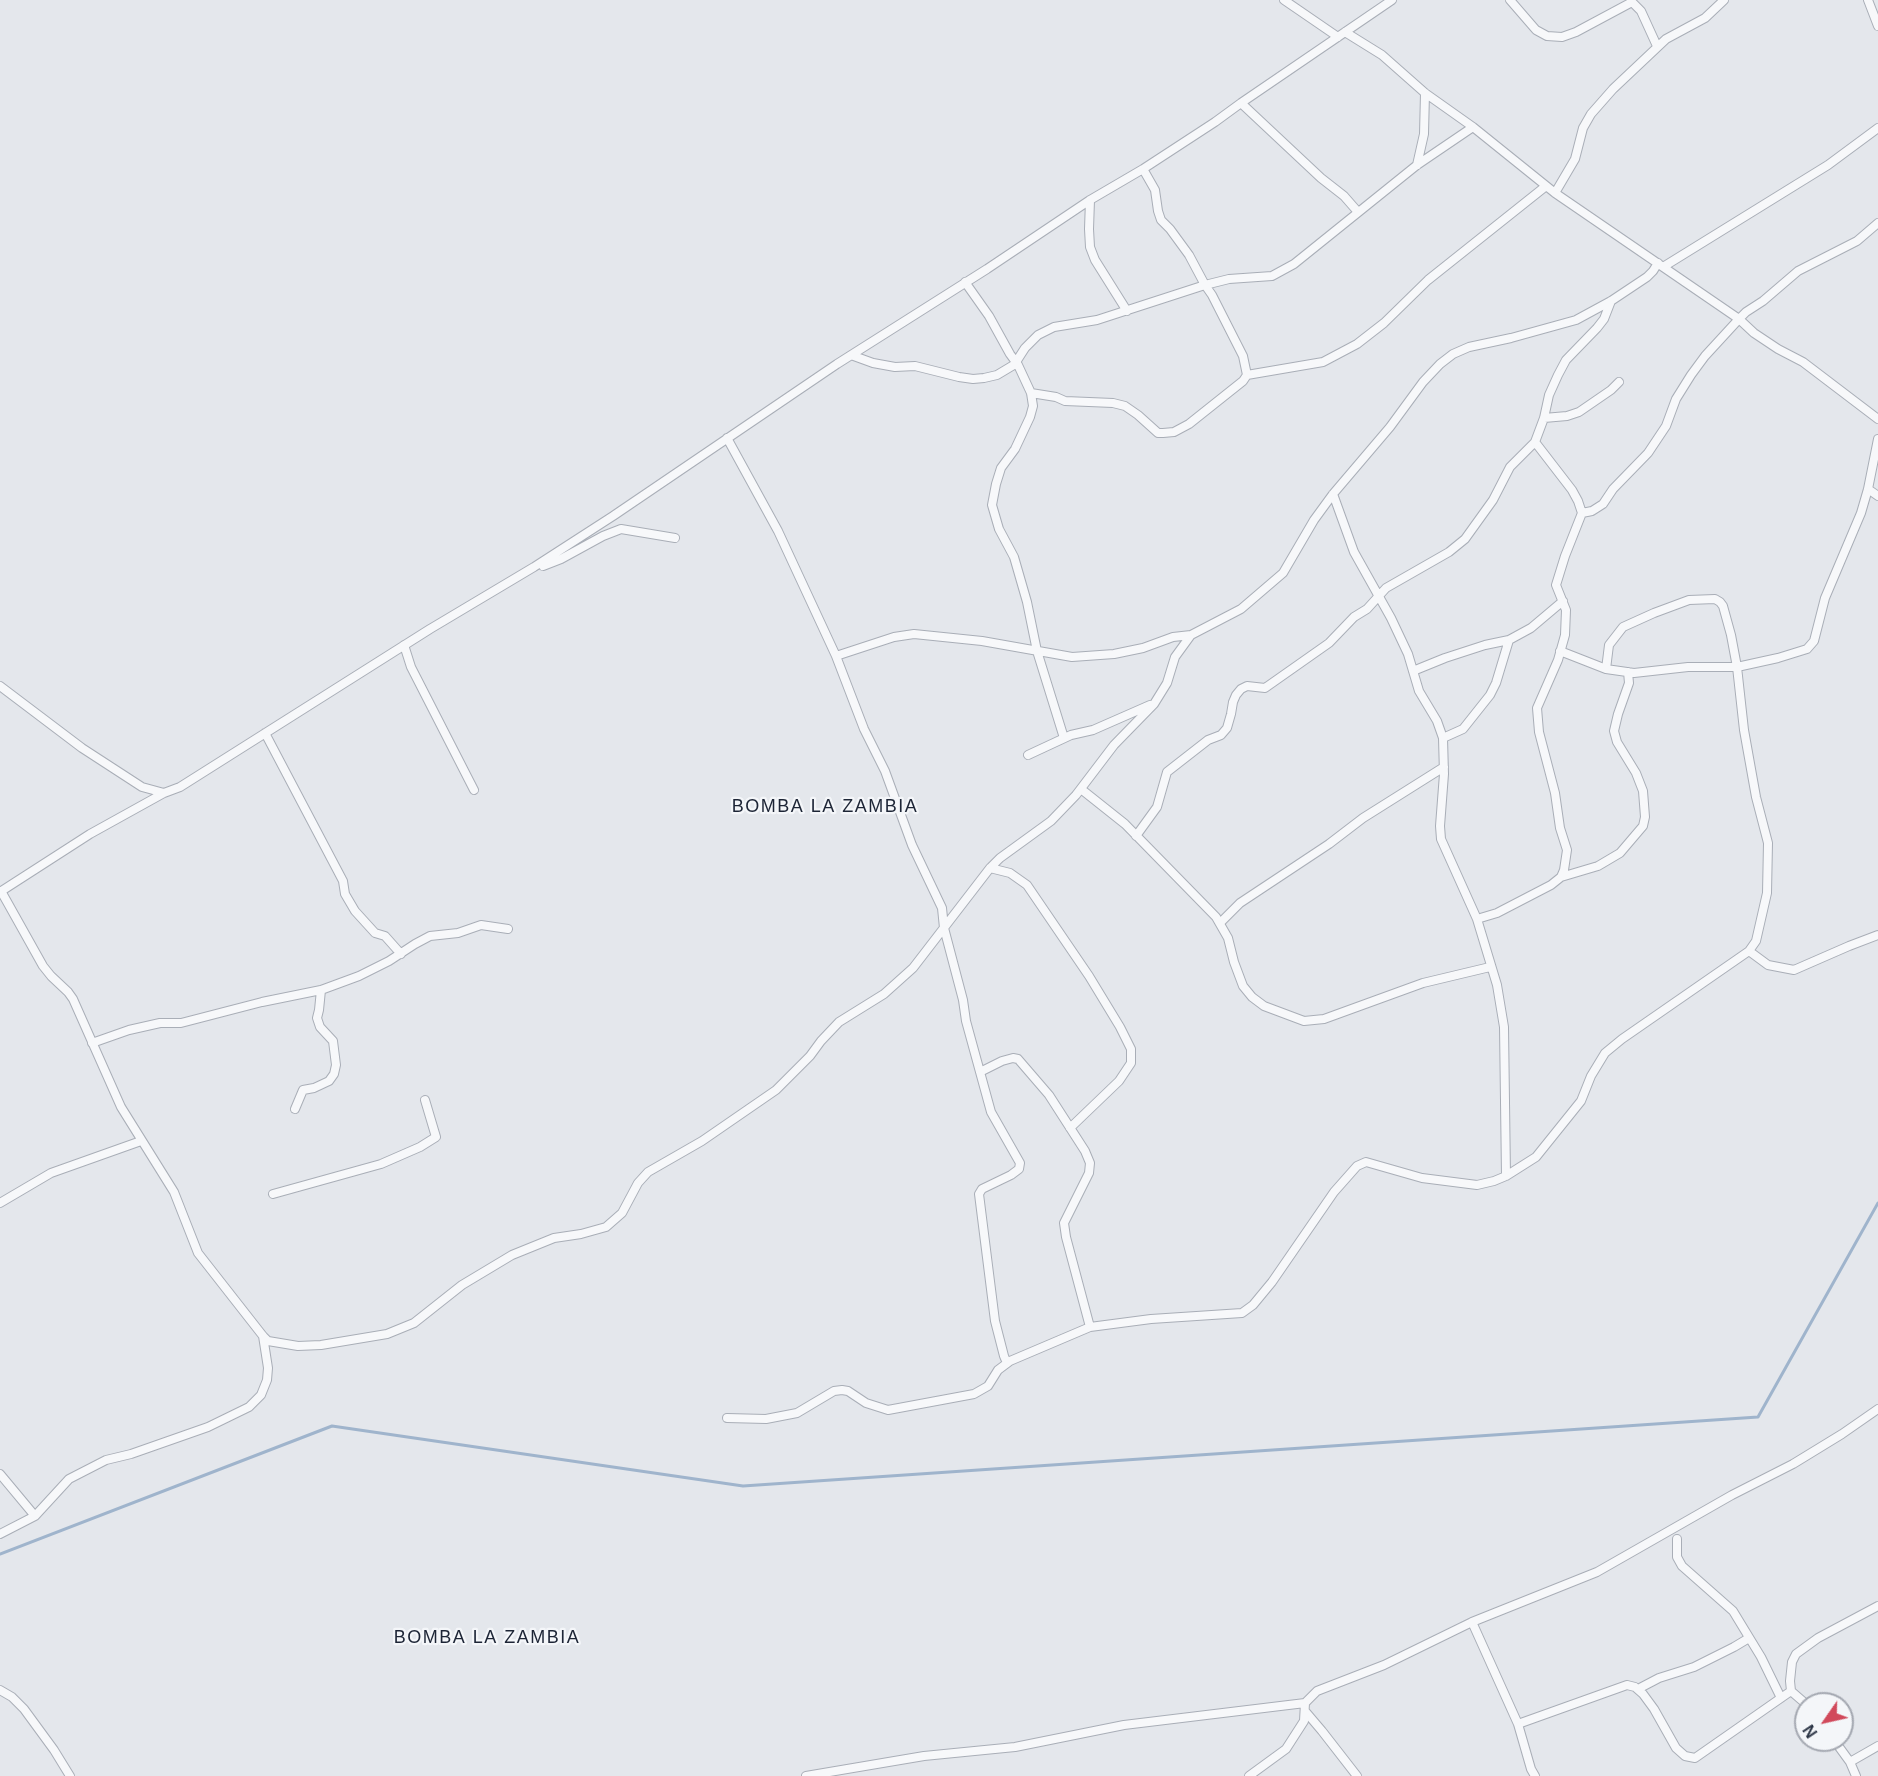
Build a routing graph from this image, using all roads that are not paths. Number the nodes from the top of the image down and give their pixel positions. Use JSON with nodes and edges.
{"nodes":[{"id":1,"x":1284,"y":0,"type":"edge"},
{"id":2,"x":1392,"y":0,"type":"edge"},
{"id":3,"x":1510,"y":0,"type":"edge"},
{"id":4,"x":1724,"y":0,"type":"edge"},
{"id":5,"x":1868,"y":0,"type":"edge"},
{"id":6,"x":1878,"y":26,"type":"edge"},
{"id":7,"x":1342,"y":34,"type":"junction"},
{"id":8,"x":1658,"y":46,"type":"junction"},
{"id":9,"x":1425,"y":93,"type":"junction"},
{"id":10,"x":1241,"y":103,"type":"junction"},
{"id":11,"x":1473,"y":127,"type":"junction"},
{"id":12,"x":1878,"y":128,"type":"edge"},
{"id":13,"x":1417,"y":165,"type":"junction"},
{"id":14,"x":1143,"y":169,"type":"junction"},
{"id":15,"x":1546,"y":186,"type":"junction"},
{"id":16,"x":1555,"y":194,"type":"junction"},
{"id":17,"x":1090,"y":200,"type":"junction"},
{"id":18,"x":1358,"y":212,"type":"junction"},
{"id":19,"x":1878,"y":223,"type":"edge"},
{"id":20,"x":1660,"y":265,"type":"junction"},
{"id":21,"x":965,"y":282,"type":"junction"},
{"id":22,"x":1205,"y":285,"type":"junction"},
{"id":23,"x":1611,"y":302,"type":"junction"},
{"id":24,"x":1127,"y":311,"type":"junction"},
{"id":25,"x":1739,"y":319,"type":"junction"},
{"id":26,"x":851,"y":355,"type":"junction"},
{"id":27,"x":1016,"y":362,"type":"junction"},
{"id":28,"x":1247,"y":375,"type":"junction"},
{"id":29,"x":1619,"y":382,"type":"dead end"},
{"id":30,"x":1031,"y":393,"type":"junction"},
{"id":31,"x":1544,"y":418,"type":"junction"},
{"id":32,"x":1878,"y":419,"type":"edge"},
{"id":33,"x":727,"y":438,"type":"junction"},
{"id":34,"x":1878,"y":439,"type":"edge"},
{"id":35,"x":1535,"y":442,"type":"junction"},
{"id":36,"x":1868,"y":489,"type":"junction"},
{"id":37,"x":1333,"y":494,"type":"junction"},
{"id":38,"x":1878,"y":496,"type":"edge"},
{"id":39,"x":1582,"y":513,"type":"junction"},
{"id":40,"x":675,"y":538,"type":"dead end"},
{"id":41,"x":540,"y":567,"type":"dead end"},
{"id":42,"x":1379,"y":596,"type":"junction"},
{"id":43,"x":1563,"y":602,"type":"junction"},
{"id":44,"x":1191,"y":635,"type":"junction"},
{"id":45,"x":1509,"y":640,"type":"junction"},
{"id":46,"x":404,"y":645,"type":"junction"},
{"id":47,"x":1037,"y":651,"type":"junction"},
{"id":48,"x":1560,"y":651,"type":"junction"},
{"id":49,"x":837,"y":656,"type":"junction"},
{"id":50,"x":1737,"y":667,"type":"junction"},
{"id":51,"x":1606,"y":669,"type":"junction"},
{"id":52,"x":1413,"y":671,"type":"junction"},
{"id":53,"x":1628,"y":672,"type":"junction"},
{"id":54,"x":0,"y":686,"type":"edge"},
{"id":55,"x":1154,"y":704,"type":"junction"},
{"id":56,"x":266,"y":733,"type":"junction"},
{"id":57,"x":1064,"y":738,"type":"junction"},
{"id":58,"x":1443,"y":738,"type":"junction"},
{"id":59,"x":1028,"y":755,"type":"dead end"},
{"id":60,"x":1444,"y":767,"type":"junction"},
{"id":61,"x":1081,"y":789,"type":"junction"},
{"id":62,"x":474,"y":790,"type":"dead end"},
{"id":63,"x":164,"y":794,"type":"junction"},
{"id":64,"x":1136,"y":836,"type":"junction"},
{"id":65,"x":990,"y":868,"type":"junction"},
{"id":66,"x":1561,"y":878,"type":"junction"},
{"id":67,"x":0,"y":892,"type":"edge"},
{"id":68,"x":1478,"y":919,"type":"junction"},
{"id":69,"x":1220,"y":923,"type":"junction"},
{"id":70,"x":944,"y":928,"type":"junction"},
{"id":71,"x":508,"y":929,"type":"dead end"},
{"id":72,"x":1878,"y":935,"type":"edge"},
{"id":73,"x":1749,"y":951,"type":"junction"},
{"id":74,"x":401,"y":954,"type":"junction"},
{"id":75,"x":1491,"y":967,"type":"junction"},
{"id":76,"x":321,"y":990,"type":"junction"},
{"id":77,"x":92,"y":1043,"type":"junction"},
{"id":78,"x":980,"y":1072,"type":"junction"},
{"id":79,"x":425,"y":1100,"type":"dead end"},
{"id":80,"x":295,"y":1109,"type":"dead end"},
{"id":81,"x":1070,"y":1128,"type":"junction"},
{"id":82,"x":141,"y":1141,"type":"junction"},
{"id":83,"x":1506,"y":1176,"type":"junction"},
{"id":84,"x":273,"y":1194,"type":"dead end"},
{"id":85,"x":0,"y":1203,"type":"edge"},
{"id":86,"x":1090,"y":1327,"type":"junction"},
{"id":87,"x":263,"y":1336,"type":"junction"},
{"id":88,"x":1007,"y":1363,"type":"junction"},
{"id":89,"x":1878,"y":1409,"type":"edge"},
{"id":90,"x":727,"y":1418,"type":"dead end"},
{"id":91,"x":0,"y":1473,"type":"edge"},
{"id":92,"x":35,"y":1516,"type":"junction"},
{"id":93,"x":0,"y":1534,"type":"edge"},
{"id":94,"x":1677,"y":1539,"type":"dead end"},
{"id":95,"x":1878,"y":1606,"type":"edge"},
{"id":96,"x":1472,"y":1622,"type":"junction"},
{"id":97,"x":1749,"y":1638,"type":"junction"},
{"id":98,"x":1638,"y":1689,"type":"junction"},
{"id":99,"x":0,"y":1690,"type":"edge"},
{"id":100,"x":1791,"y":1691,"type":"junction"},
{"id":101,"x":1794,"y":1694,"type":"edge"},
{"id":102,"x":1781,"y":1698,"type":"junction"},
{"id":103,"x":1305,"y":1707,"type":"junction"},
{"id":104,"x":1518,"y":1724,"type":"junction"},
{"id":105,"x":1878,"y":1746,"type":"edge"},
{"id":106,"x":1843,"y":1752,"type":"edge"},
{"id":107,"x":1850,"y":1762,"type":"junction"},
{"id":108,"x":70,"y":1776,"type":"edge"},
{"id":109,"x":806,"y":1776,"type":"edge"},
{"id":110,"x":1249,"y":1776,"type":"edge"},
{"id":111,"x":1357,"y":1776,"type":"edge"},
{"id":112,"x":1535,"y":1776,"type":"edge"},
{"id":113,"x":1856,"y":1776,"type":"edge"}],
"edges":[{"from":1,"to":7,"type":"street"},
{"from":2,"to":7,"type":"street"},
{"from":3,"to":8,"type":"street"},
{"from":4,"to":8,"type":"street"},
{"from":5,"to":6,"type":"street"},
{"from":7,"to":9,"type":"street"},
{"from":7,"to":10,"type":"street"},
{"from":8,"to":16,"type":"street"},
{"from":9,"to":11,"type":"street"},
{"from":9,"to":13,"type":"street"},
{"from":10,"to":14,"type":"street"},
{"from":10,"to":18,"type":"street"},
{"from":11,"to":13,"type":"street"},
{"from":11,"to":15,"type":"street"},
{"from":12,"to":20,"type":"street"},
{"from":13,"to":18,"type":"street"},
{"from":14,"to":17,"type":"street"},
{"from":14,"to":22,"type":"street"},
{"from":15,"to":16,"type":"street"},
{"from":15,"to":28,"type":"street"},
{"from":16,"to":20,"type":"street"},
{"from":17,"to":21,"type":"street"},
{"from":17,"to":24,"type":"street"},
{"from":18,"to":22,"type":"street"},
{"from":19,"to":25,"type":"street"},
{"from":20,"to":23,"type":"street"},
{"from":20,"to":25,"type":"street"},
{"from":21,"to":26,"type":"street"},
{"from":21,"to":27,"type":"street"},
{"from":22,"to":24,"type":"street"},
{"from":22,"to":28,"type":"street"},
{"from":23,"to":31,"type":"street"},
{"from":23,"to":37,"type":"street"},
{"from":24,"to":27,"type":"street"},
{"from":25,"to":32,"type":"street"},
{"from":25,"to":39,"type":"street"},
{"from":26,"to":27,"type":"street"},
{"from":26,"to":33,"type":"street"},
{"from":27,"to":30,"type":"street"},
{"from":28,"to":30,"type":"street"},
{"from":29,"to":31,"type":"street"},
{"from":30,"to":47,"type":"street"},
{"from":31,"to":35,"type":"street"},
{"from":33,"to":46,"type":"street"},
{"from":33,"to":49,"type":"street"},
{"from":34,"to":36,"type":"street"},
{"from":35,"to":39,"type":"street"},
{"from":35,"to":42,"type":"street"},
{"from":36,"to":38,"type":"street"},
{"from":36,"to":50,"type":"street"},
{"from":37,"to":42,"type":"street"},
{"from":37,"to":44,"type":"street"},
{"from":39,"to":43,"type":"street"},
{"from":40,"to":41,"type":"street"},
{"from":42,"to":52,"type":"street"},
{"from":42,"to":64,"type":"street"},
{"from":43,"to":45,"type":"street"},
{"from":43,"to":48,"type":"street"},
{"from":44,"to":47,"type":"street"},
{"from":44,"to":55,"type":"street"},
{"from":45,"to":52,"type":"street"},
{"from":45,"to":58,"type":"street"},
{"from":46,"to":56,"type":"street"},
{"from":46,"to":62,"type":"street"},
{"from":47,"to":49,"type":"street"},
{"from":47,"to":57,"type":"street"},
{"from":48,"to":51,"type":"street"},
{"from":48,"to":66,"type":"street"},
{"from":49,"to":70,"type":"street"},
{"from":50,"to":51,"type":"street"},
{"from":50,"to":53,"type":"street"},
{"from":50,"to":73,"type":"street"},
{"from":51,"to":53,"type":"street"},
{"from":52,"to":58,"type":"street"},
{"from":53,"to":66,"type":"street"},
{"from":54,"to":63,"type":"street"},
{"from":55,"to":57,"type":"street"},
{"from":55,"to":61,"type":"street"},
{"from":56,"to":63,"type":"street"},
{"from":56,"to":74,"type":"street"},
{"from":57,"to":59,"type":"street"},
{"from":58,"to":60,"type":"street"},
{"from":60,"to":68,"type":"street"},
{"from":60,"to":69,"type":"street"},
{"from":61,"to":64,"type":"street"},
{"from":61,"to":65,"type":"street"},
{"from":63,"to":67,"type":"street"},
{"from":64,"to":69,"type":"street"},
{"from":65,"to":70,"type":"street"},
{"from":65,"to":81,"type":"street"},
{"from":66,"to":68,"type":"street"},
{"from":67,"to":77,"type":"street"},
{"from":68,"to":75,"type":"street"},
{"from":69,"to":75,"type":"street"},
{"from":70,"to":78,"type":"street"},
{"from":70,"to":87,"type":"street"},
{"from":71,"to":74,"type":"street"},
{"from":72,"to":73,"type":"street"},
{"from":73,"to":83,"type":"street"},
{"from":74,"to":76,"type":"street"},
{"from":75,"to":83,"type":"street"},
{"from":76,"to":77,"type":"street"},
{"from":76,"to":80,"type":"street"},
{"from":77,"to":82,"type":"street"},
{"from":78,"to":81,"type":"street"},
{"from":78,"to":88,"type":"street"},
{"from":79,"to":84,"type":"street"},
{"from":81,"to":86,"type":"street"},
{"from":82,"to":85,"type":"street"},
{"from":82,"to":87,"type":"street"},
{"from":83,"to":86,"type":"street"},
{"from":86,"to":88,"type":"street"},
{"from":87,"to":92,"type":"street"},
{"from":88,"to":90,"type":"street"},
{"from":89,"to":96,"type":"street"},
{"from":91,"to":92,"type":"street"},
{"from":92,"to":93,"type":"street"},
{"from":94,"to":97,"type":"street"},
{"from":95,"to":100,"type":"street"},
{"from":96,"to":103,"type":"street"},
{"from":96,"to":104,"type":"street"},
{"from":97,"to":98,"type":"street"},
{"from":97,"to":102,"type":"street"},
{"from":98,"to":102,"type":"street"},
{"from":98,"to":104,"type":"street"},
{"from":99,"to":108,"type":"street"},
{"from":100,"to":101,"type":"street"},
{"from":100,"to":102,"type":"street"},
{"from":103,"to":109,"type":"street"},
{"from":103,"to":110,"type":"street"},
{"from":103,"to":111,"type":"street"},
{"from":104,"to":112,"type":"street"},
{"from":105,"to":107,"type":"street"},
{"from":106,"to":107,"type":"street"},
{"from":107,"to":113,"type":"street"}]}
